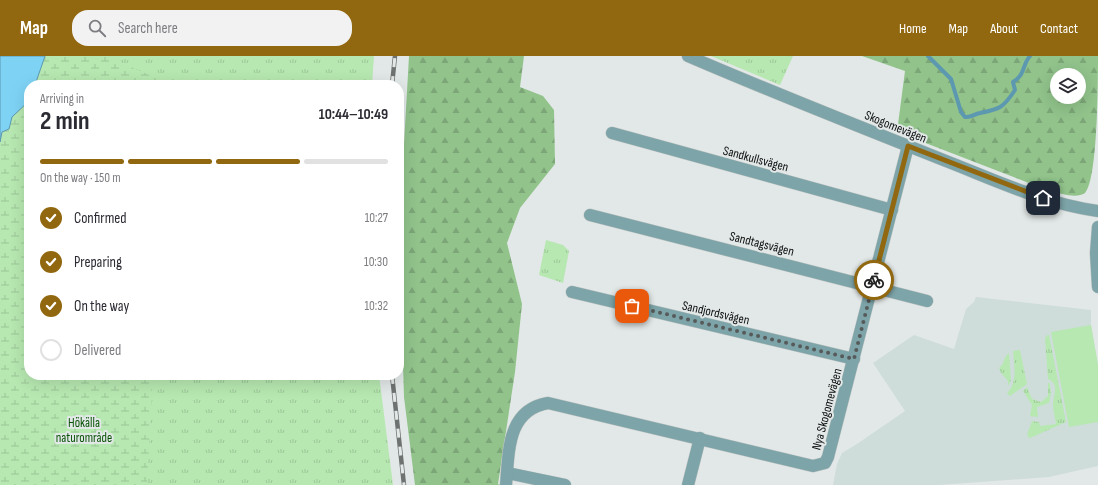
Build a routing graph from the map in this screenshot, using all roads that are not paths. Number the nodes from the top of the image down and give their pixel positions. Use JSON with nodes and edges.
{"nodes":[{"id":1,"x":688,"y":56,"type":"edge"},
{"id":2,"x":612,"y":133,"type":"dead end"},
{"id":3,"x":908,"y":146,"type":"junction"},
{"id":4,"x":892,"y":210,"type":"junction"},
{"id":5,"x":1098,"y":211,"type":"edge"},
{"id":6,"x":590,"y":215,"type":"dead end"},
{"id":7,"x":1098,"y":227,"type":"edge"},
{"id":8,"x":1097,"y":272,"type":"edge"},
{"id":9,"x":872,"y":286,"type":"junction"},
{"id":10,"x":1098,"y":287,"type":"edge"},
{"id":11,"x":572,"y":292,"type":"dead end"},
{"id":12,"x":927,"y":301,"type":"dead end"},
{"id":13,"x":854,"y":359,"type":"junction"},
{"id":14,"x":700,"y":438,"type":"junction"},
{"id":15,"x":506,"y":479,"type":"edge"},
{"id":16,"x":565,"y":485,"type":"edge"},
{"id":17,"x":688,"y":485,"type":"edge"}],
"edges":[{"from":1,"to":3,"type":"street","name":"Skogomevägen"},
{"from":2,"to":4,"type":"street","name":"Sandkullsvägen"},
{"from":3,"to":4,"type":"street","name":"Nya Skogomevägen"},
{"from":3,"to":5,"type":"street","name":"Skogomevägen"},
{"from":4,"to":9,"type":"street","name":"Nya Skogomevägen"},
{"from":6,"to":9,"type":"street","name":"Sandtagsvägen"},
{"from":7,"to":8,"type":"street"},
{"from":8,"to":10,"type":"street"},
{"from":9,"to":12,"type":"street","name":"Sandtagsvägen"},
{"from":9,"to":13,"type":"street","name":"Nya Skogomevägen"},
{"from":11,"to":13,"type":"street","name":"Sandjordsvägen"},
{"from":13,"to":14,"type":"street","name":"Nya Skogomevägen"},
{"from":14,"to":15,"type":"street","name":"Nya Skogomevägen"},
{"from":14,"to":17,"type":"street"},
{"from":15,"to":16,"type":"street"}]}
